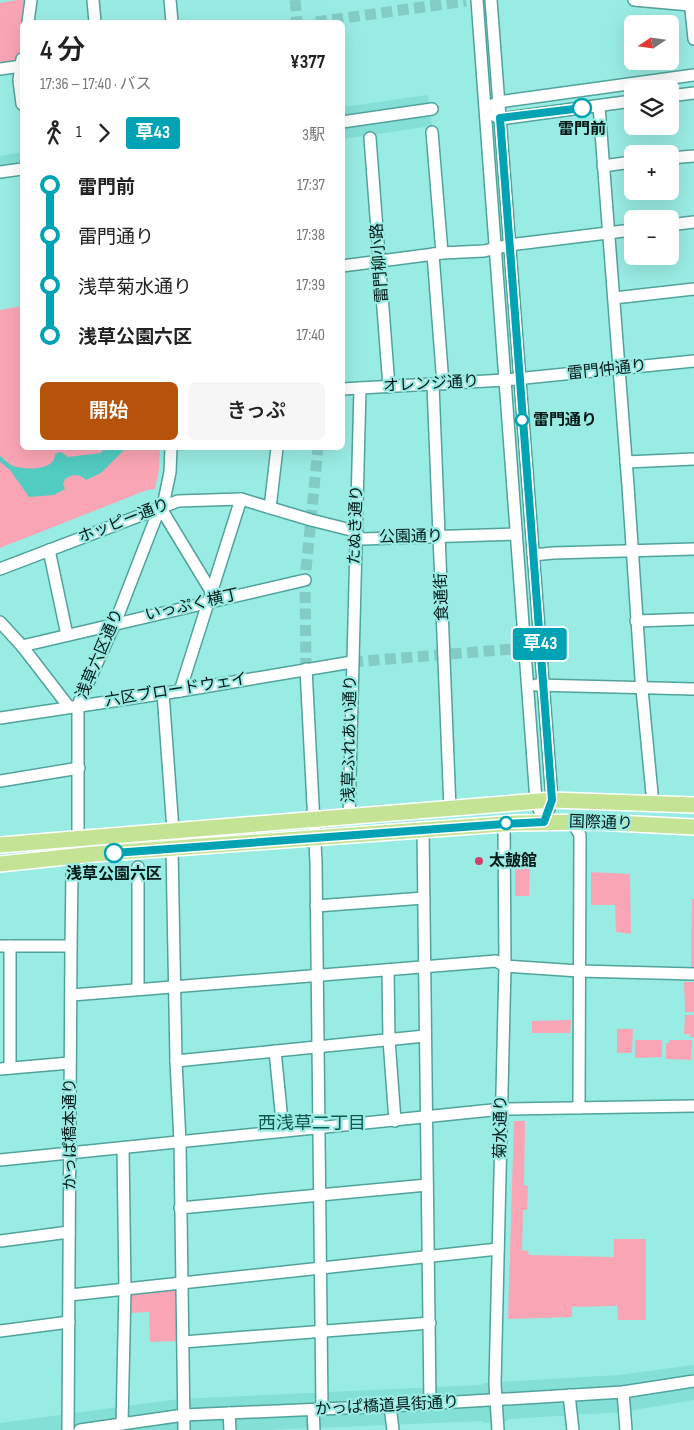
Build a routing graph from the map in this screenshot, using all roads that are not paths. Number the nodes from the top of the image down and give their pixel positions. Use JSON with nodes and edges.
{"nodes":[{"id":1,"x":31,"y":0,"type":"edge"},
{"id":2,"x":94,"y":0,"type":"edge"},
{"id":3,"x":170,"y":0,"type":"edge"},
{"id":4,"x":477,"y":0,"type":"edge"},
{"id":5,"x":491,"y":0,"type":"edge"},
{"id":6,"x":634,"y":0,"type":"edge"},
{"id":7,"x":690,"y":2,"type":"edge"},
{"id":8,"x":28,"y":20,"type":"edge"},
{"id":9,"x":95,"y":20,"type":"edge"},
{"id":10,"x":172,"y":20,"type":"edge"},
{"id":11,"x":694,"y":39,"type":"edge"},
{"id":12,"x":20,"y":64,"type":"edge"},
{"id":13,"x":0,"y":69,"type":"edge"},
{"id":14,"x":694,"y":74,"type":"edge"},
{"id":15,"x":20,"y":75,"type":"edge"},
{"id":16,"x":20,"y":88,"type":"edge"},
{"id":17,"x":694,"y":93,"type":"edge"},
{"id":18,"x":679,"y":95,"type":"edge"},
{"id":19,"x":498,"y":102,"type":"junction"},
{"id":20,"x":624,"y":103,"type":"edge"},
{"id":21,"x":598,"y":106,"type":"junction"},
{"id":22,"x":432,"y":109,"type":"dead end"},
{"id":23,"x":485,"y":110,"type":"junction"},
{"id":24,"x":500,"y":118,"type":"junction"},
{"id":25,"x":345,"y":122,"type":"edge"},
{"id":26,"x":432,"y":132,"type":"dead end"},
{"id":27,"x":370,"y":138,"type":"dead end"},
{"id":28,"x":694,"y":156,"type":"edge"},
{"id":29,"x":679,"y":157,"type":"edge"},
{"id":30,"x":624,"y":163,"type":"edge"},
{"id":31,"x":603,"y":166,"type":"junction"},
{"id":32,"x":20,"y":169,"type":"edge"},
{"id":33,"x":0,"y":172,"type":"edge"},
{"id":34,"x":694,"y":222,"type":"edge"},
{"id":35,"x":679,"y":224,"type":"edge"},
{"id":36,"x":624,"y":231,"type":"edge"},
{"id":37,"x":608,"y":233,"type":"junction"},
{"id":38,"x":509,"y":246,"type":"junction"},
{"id":39,"x":495,"y":250,"type":"junction"},
{"id":40,"x":438,"y":254,"type":"junction"},
{"id":41,"x":380,"y":261,"type":"junction"},
{"id":42,"x":345,"y":266,"type":"edge"},
{"id":43,"x":694,"y":289,"type":"edge"},
{"id":44,"x":614,"y":298,"type":"junction"},
{"id":45,"x":694,"y":361,"type":"edge"},
{"id":46,"x":619,"y":369,"type":"junction"},
{"id":47,"x":519,"y":379,"type":"junction"},
{"id":48,"x":505,"y":380,"type":"junction"},
{"id":49,"x":438,"y":384,"type":"junction"},
{"id":50,"x":389,"y":387,"type":"junction"},
{"id":51,"x":360,"y":388,"type":"junction"},
{"id":52,"x":345,"y":389,"type":"edge"},
{"id":53,"x":171,"y":450,"type":"edge"},
{"id":54,"x":277,"y":450,"type":"edge"},
{"id":55,"x":694,"y":459,"type":"edge"},
{"id":56,"x":626,"y":462,"type":"junction"},
{"id":57,"x":241,"y":499,"type":"junction"},
{"id":58,"x":162,"y":507,"type":"junction"},
{"id":59,"x":270,"y":508,"type":"junction"},
{"id":60,"x":311,"y":520,"type":"joint"},
{"id":61,"x":356,"y":534,"type":"junction"},
{"id":62,"x":516,"y":534,"type":"junction"},
{"id":63,"x":439,"y":537,"type":"junction"},
{"id":64,"x":694,"y":549,"type":"edge"},
{"id":65,"x":49,"y":550,"type":"junction"},
{"id":66,"x":632,"y":551,"type":"junction"},
{"id":67,"x":533,"y":555,"type":"junction"},
{"id":68,"x":0,"y":569,"type":"edge"},
{"id":69,"x":305,"y":580,"type":"dead end"},
{"id":70,"x":210,"y":596,"type":"junction"},
{"id":71,"x":694,"y":620,"type":"edge"},
{"id":72,"x":636,"y":621,"type":"junction"},
{"id":73,"x":0,"y":622,"type":"edge"},
{"id":74,"x":114,"y":624,"type":"junction"},
{"id":75,"x":67,"y":635,"type":"junction"},
{"id":76,"x":22,"y":646,"type":"junction"},
{"id":77,"x":352,"y":662,"type":"junction"},
{"id":78,"x":306,"y":669,"type":"junction"},
{"id":79,"x":543,"y":685,"type":"junction"},
{"id":80,"x":528,"y":686,"type":"junction"},
{"id":81,"x":641,"y":687,"type":"junction"},
{"id":82,"x":694,"y":689,"type":"edge"},
{"id":83,"x":180,"y":691,"type":"junction"},
{"id":84,"x":163,"y":693,"type":"junction"},
{"id":85,"x":73,"y":706,"type":"junction"},
{"id":86,"x":0,"y":718,"type":"edge"},
{"id":87,"x":79,"y":768,"type":"junction"},
{"id":88,"x":0,"y":781,"type":"edge"},
{"id":89,"x":552,"y":800,"type":"junction"},
{"id":90,"x":536,"y":801,"type":"junction"},
{"id":91,"x":653,"y":804,"type":"junction"},
{"id":92,"x":694,"y":805,"type":"edge"},
{"id":93,"x":450,"y":809,"type":"junction"},
{"id":94,"x":349,"y":816,"type":"junction"},
{"id":95,"x":313,"y":819,"type":"junction"},
{"id":96,"x":544,"y":822,"type":"junction"},
{"id":97,"x":504,"y":824,"type":"junction"},
{"id":98,"x":694,"y":828,"type":"edge"},
{"id":99,"x":173,"y":830,"type":"junction"},
{"id":100,"x":423,"y":830,"type":"junction"},
{"id":101,"x":78,"y":838,"type":"junction"},
{"id":102,"x":315,"y":839,"type":"junction"},
{"id":103,"x":0,"y":845,"type":"edge"},
{"id":104,"x":172,"y":849,"type":"junction"},
{"id":105,"x":76,"y":856,"type":"junction"},
{"id":106,"x":0,"y":864,"type":"edge"},
{"id":107,"x":138,"y":867,"type":"dead end"},
{"id":108,"x":424,"y":898,"type":"junction"},
{"id":109,"x":316,"y":906,"type":"junction"},
{"id":110,"x":5,"y":946,"type":"edge"},
{"id":111,"x":71,"y":946,"type":"junction"},
{"id":112,"x":505,"y":966,"type":"junction"},
{"id":113,"x":425,"y":967,"type":"junction"},
{"id":114,"x":388,"y":970,"type":"junction"},
{"id":115,"x":580,"y":971,"type":"junction"},
{"id":116,"x":694,"y":974,"type":"edge"},
{"id":117,"x":317,"y":976,"type":"junction"},
{"id":118,"x":175,"y":986,"type":"junction"},
{"id":119,"x":138,"y":989,"type":"junction"},
{"id":120,"x":72,"y":994,"type":"junction"},
{"id":121,"x":425,"y":1036,"type":"junction"},
{"id":122,"x":389,"y":1040,"type":"junction"},
{"id":123,"x":318,"y":1047,"type":"junction"},
{"id":124,"x":274,"y":1051,"type":"junction"},
{"id":125,"x":176,"y":1060,"type":"junction"},
{"id":126,"x":70,"y":1063,"type":"junction"},
{"id":127,"x":5,"y":1068,"type":"edge"},
{"id":128,"x":694,"y":1106,"type":"edge"},
{"id":129,"x":580,"y":1108,"type":"junction"},
{"id":130,"x":502,"y":1109,"type":"junction"},
{"id":131,"x":427,"y":1118,"type":"junction"},
{"id":132,"x":395,"y":1121,"type":"junction"},
{"id":133,"x":319,"y":1128,"type":"junction"},
{"id":134,"x":283,"y":1131,"type":"junction"},
{"id":135,"x":180,"y":1142,"type":"junction"},
{"id":136,"x":123,"y":1148,"type":"junction"},
{"id":137,"x":70,"y":1154,"type":"junction"},
{"id":138,"x":0,"y":1160,"type":"edge"},
{"id":139,"x":427,"y":1185,"type":"junction"},
{"id":140,"x":320,"y":1195,"type":"junction"},
{"id":141,"x":180,"y":1208,"type":"junction"},
{"id":142,"x":69,"y":1232,"type":"junction"},
{"id":143,"x":0,"y":1241,"type":"edge"},
{"id":144,"x":498,"y":1249,"type":"junction"},
{"id":145,"x":428,"y":1258,"type":"junction"},
{"id":146,"x":320,"y":1269,"type":"junction"},
{"id":147,"x":182,"y":1282,"type":"junction"},
{"id":148,"x":125,"y":1289,"type":"junction"},
{"id":149,"x":70,"y":1295,"type":"junction"},
{"id":150,"x":69,"y":1322,"type":"junction"},
{"id":151,"x":430,"y":1323,"type":"junction"},
{"id":152,"x":0,"y":1331,"type":"edge"},
{"id":153,"x":321,"y":1332,"type":"junction"},
{"id":154,"x":183,"y":1342,"type":"junction"},
{"id":155,"x":694,"y":1381,"type":"edge"},
{"id":156,"x":622,"y":1392,"type":"junction"},
{"id":157,"x":569,"y":1395,"type":"junction"},
{"id":158,"x":495,"y":1400,"type":"junction"},
{"id":159,"x":430,"y":1404,"type":"junction"},
{"id":160,"x":390,"y":1406,"type":"junction"},
{"id":161,"x":317,"y":1409,"type":"junction"},
{"id":162,"x":229,"y":1413,"type":"junction"},
{"id":163,"x":184,"y":1414,"type":"junction"},
{"id":164,"x":122,"y":1424,"type":"junction"},
{"id":165,"x":144,"y":1425,"type":"edge"},
{"id":166,"x":68,"y":1430,"type":"edge"},
{"id":167,"x":80,"y":1430,"type":"edge"},
{"id":168,"x":184,"y":1430,"type":"edge"},
{"id":169,"x":230,"y":1430,"type":"edge"},
{"id":170,"x":314,"y":1430,"type":"edge"},
{"id":171,"x":393,"y":1430,"type":"edge"},
{"id":172,"x":498,"y":1430,"type":"edge"},
{"id":173,"x":572,"y":1430,"type":"edge"},
{"id":174,"x":626,"y":1430,"type":"edge"}],
"edges":[{"from":1,"to":8,"type":"street"},
{"from":2,"to":9,"type":"street"},
{"from":3,"to":10,"type":"street"},
{"from":4,"to":23,"type":"street"},
{"from":5,"to":19,"type":"street"},
{"from":6,"to":7,"type":"street"},
{"from":7,"to":11,"type":"street"},
{"from":12,"to":13,"type":"street"},
{"from":14,"to":19,"type":"street"},
{"from":15,"to":16,"type":"street"},
{"from":17,"to":18,"type":"street"},
{"from":19,"to":23,"type":"street"},
{"from":19,"to":24,"type":"street"},
{"from":20,"to":21,"type":"street"},
{"from":21,"to":24,"type":"street"},
{"from":21,"to":31,"type":"street"},
{"from":22,"to":25,"type":"street"},
{"from":23,"to":24,"type":"street"},
{"from":23,"to":39,"type":"street"},
{"from":24,"to":38,"type":"street"},
{"from":26,"to":40,"type":"street","name":"食通街"},
{"from":27,"to":41,"type":"street","name":"雷門柳小路"},
{"from":28,"to":29,"type":"street"},
{"from":30,"to":31,"type":"street"},
{"from":31,"to":37,"type":"street"},
{"from":32,"to":33,"type":"street"},
{"from":34,"to":35,"type":"street"},
{"from":36,"to":37,"type":"street"},
{"from":37,"to":38,"type":"street"},
{"from":37,"to":44,"type":"street"},
{"from":38,"to":39,"type":"street"},
{"from":38,"to":47,"type":"street"},
{"from":39,"to":40,"type":"street"},
{"from":39,"to":48,"type":"street"},
{"from":40,"to":41,"type":"street"},
{"from":40,"to":49,"type":"street","name":"食通街"},
{"from":41,"to":42,"type":"street"},
{"from":41,"to":50,"type":"street","name":"雷門柳小路"},
{"from":43,"to":44,"type":"street"},
{"from":44,"to":46,"type":"street"},
{"from":45,"to":46,"type":"street","name":"雷門仲通り"},
{"from":46,"to":47,"type":"street","name":"雷門仲通り"},
{"from":46,"to":56,"type":"street"},
{"from":47,"to":48,"type":"street","name":"オレンジ通り"},
{"from":47,"to":67,"type":"street"},
{"from":48,"to":49,"type":"street","name":"オレンジ通り"},
{"from":48,"to":62,"type":"street"},
{"from":49,"to":50,"type":"street","name":"オレンジ通り"},
{"from":49,"to":63,"type":"street","name":"食通街"},
{"from":50,"to":51,"type":"street","name":"オレンジ通り"},
{"from":51,"to":52,"type":"street","name":"オレンジ通り"},
{"from":51,"to":61,"type":"street","name":"たぬき通り"},
{"from":53,"to":58,"type":"street","name":"浅草六区通り"},
{"from":54,"to":59,"type":"street"},
{"from":55,"to":56,"type":"street"},
{"from":56,"to":66,"type":"street"},
{"from":57,"to":58,"type":"street","name":"ホッピー通り"},
{"from":57,"to":59,"type":"street","name":"ホッピー通り"},
{"from":57,"to":70,"type":"street"},
{"from":58,"to":65,"type":"street","name":"ホッピー通り"},
{"from":58,"to":70,"type":"street"},
{"from":58,"to":74,"type":"street","name":"浅草六区通り"},
{"from":59,"to":60,"type":"street","name":"ホッピー通り"},
{"from":60,"to":61,"type":"street","name":"公園通り"},
{"from":61,"to":63,"type":"street","name":"公園通り"},
{"from":61,"to":77,"type":"street","name":"たぬき通り"},
{"from":62,"to":63,"type":"street","name":"公園通り"},
{"from":62,"to":80,"type":"street"},
{"from":63,"to":93,"type":"street","name":"食通街"},
{"from":64,"to":66,"type":"street"},
{"from":65,"to":68,"type":"street","name":"ホッピー通り"},
{"from":65,"to":75,"type":"street"},
{"from":66,"to":67,"type":"street"},
{"from":66,"to":72,"type":"street"},
{"from":67,"to":79,"type":"street"},
{"from":69,"to":70,"type":"street","name":"いっぷく横丁"},
{"from":70,"to":74,"type":"street","name":"いっぷく横丁"},
{"from":70,"to":83,"type":"street"},
{"from":71,"to":72,"type":"street"},
{"from":72,"to":81,"type":"street"},
{"from":73,"to":76,"type":"street"},
{"from":74,"to":75,"type":"street","name":"いっぷく横丁"},
{"from":74,"to":85,"type":"street","name":"浅草六区通り"},
{"from":75,"to":76,"type":"street","name":"いっぷく横丁"},
{"from":76,"to":85,"type":"street"},
{"from":77,"to":78,"type":"street","name":"六区ブロードウェイ"},
{"from":77,"to":94,"type":"street","name":"浅草ふれあい通り"},
{"from":78,"to":83,"type":"street","name":"六区ブロードウェイ"},
{"from":78,"to":95,"type":"street"},
{"from":79,"to":80,"type":"street"},
{"from":79,"to":81,"type":"street"},
{"from":79,"to":89,"type":"street"},
{"from":80,"to":90,"type":"street"},
{"from":81,"to":82,"type":"street"},
{"from":81,"to":91,"type":"street"},
{"from":83,"to":84,"type":"street","name":"六区ブロードウェイ"},
{"from":84,"to":85,"type":"street","name":"六区ブロードウェイ"},
{"from":84,"to":99,"type":"street"},
{"from":85,"to":86,"type":"street","name":"六区ブロードウェイ"},
{"from":85,"to":87,"type":"street","name":"浅草六区通り"},
{"from":87,"to":88,"type":"street"},
{"from":87,"to":101,"type":"street","name":"浅草六区通り"},
{"from":89,"to":90,"type":"main road","name":"国際通り"},
{"from":89,"to":91,"type":"main road","name":"国際通り"},
{"from":89,"to":96,"type":"street"},
{"from":90,"to":93,"type":"main road","name":"国際通り"},
{"from":90,"to":96,"type":"street"},
{"from":91,"to":92,"type":"main road","name":"国際通り"},
{"from":93,"to":94,"type":"main road","name":"国際通り"},
{"from":94,"to":95,"type":"main road","name":"国際通り"},
{"from":95,"to":99,"type":"main road","name":"国際通り"},
{"from":95,"to":102,"type":"street"},
{"from":96,"to":97,"type":"main road","name":"国際通り"},
{"from":96,"to":98,"type":"main road","name":"国際通り"},
{"from":96,"to":115,"type":"street"},
{"from":97,"to":100,"type":"main road","name":"国際通り"},
{"from":97,"to":112,"type":"street","name":"菊水通り"},
{"from":99,"to":101,"type":"main road","name":"国際通り"},
{"from":100,"to":102,"type":"main road","name":"国際通り"},
{"from":100,"to":108,"type":"street"},
{"from":101,"to":103,"type":"main road"},
{"from":101,"to":105,"type":"street","name":"かっぱ橋本通り"},
{"from":102,"to":104,"type":"main road","name":"国際通り"},
{"from":102,"to":109,"type":"street"},
{"from":104,"to":105,"type":"main road","name":"国際通り"},
{"from":104,"to":118,"type":"street"},
{"from":105,"to":106,"type":"main road","name":"国際通り"},
{"from":105,"to":111,"type":"street","name":"かっぱ橋本通り"},
{"from":107,"to":119,"type":"street"},
{"from":108,"to":109,"type":"street"},
{"from":108,"to":113,"type":"street"},
{"from":109,"to":117,"type":"street"},
{"from":110,"to":111,"type":"street"},
{"from":110,"to":127,"type":"street"},
{"from":111,"to":120,"type":"street","name":"かっぱ橋本通り"},
{"from":112,"to":113,"type":"street"},
{"from":112,"to":115,"type":"street"},
{"from":112,"to":130,"type":"street","name":"菊水通り"},
{"from":113,"to":114,"type":"street"},
{"from":113,"to":121,"type":"street"},
{"from":114,"to":117,"type":"street"},
{"from":114,"to":122,"type":"street"},
{"from":115,"to":116,"type":"street"},
{"from":115,"to":129,"type":"street"},
{"from":117,"to":118,"type":"street"},
{"from":117,"to":123,"type":"street"},
{"from":118,"to":119,"type":"street"},
{"from":118,"to":125,"type":"street"},
{"from":119,"to":120,"type":"street"},
{"from":120,"to":126,"type":"street","name":"かっぱ橋本通り"},
{"from":121,"to":122,"type":"street"},
{"from":121,"to":131,"type":"street"},
{"from":122,"to":123,"type":"street"},
{"from":122,"to":132,"type":"street"},
{"from":123,"to":124,"type":"street"},
{"from":123,"to":133,"type":"street"},
{"from":124,"to":125,"type":"street"},
{"from":124,"to":134,"type":"street"},
{"from":125,"to":135,"type":"street"},
{"from":126,"to":127,"type":"street"},
{"from":126,"to":137,"type":"street","name":"かっぱ橋本通り"},
{"from":128,"to":129,"type":"street"},
{"from":129,"to":130,"type":"street"},
{"from":130,"to":131,"type":"street"},
{"from":130,"to":144,"type":"street","name":"菊水通り"},
{"from":131,"to":132,"type":"street"},
{"from":131,"to":139,"type":"street"},
{"from":132,"to":133,"type":"street"},
{"from":133,"to":134,"type":"street"},
{"from":133,"to":140,"type":"street"},
{"from":134,"to":135,"type":"street"},
{"from":135,"to":136,"type":"street"},
{"from":135,"to":141,"type":"street"},
{"from":136,"to":137,"type":"street"},
{"from":136,"to":148,"type":"street"},
{"from":137,"to":138,"type":"street"},
{"from":137,"to":142,"type":"street","name":"かっぱ橋本通り"},
{"from":139,"to":140,"type":"street"},
{"from":139,"to":145,"type":"street"},
{"from":140,"to":141,"type":"street"},
{"from":140,"to":146,"type":"street"},
{"from":141,"to":147,"type":"street"},
{"from":142,"to":143,"type":"street"},
{"from":142,"to":149,"type":"street","name":"かっぱ橋本通り"},
{"from":144,"to":145,"type":"street"},
{"from":144,"to":158,"type":"street","name":"菊水通り"},
{"from":145,"to":146,"type":"street"},
{"from":145,"to":151,"type":"street"},
{"from":146,"to":147,"type":"street"},
{"from":146,"to":153,"type":"street"},
{"from":147,"to":148,"type":"street"},
{"from":147,"to":154,"type":"street"},
{"from":148,"to":149,"type":"street"},
{"from":148,"to":164,"type":"street"},
{"from":149,"to":150,"type":"street","name":"かっぱ橋本通り"},
{"from":150,"to":152,"type":"street"},
{"from":150,"to":166,"type":"street","name":"かっぱ橋本通り"},
{"from":151,"to":153,"type":"street"},
{"from":151,"to":159,"type":"street"},
{"from":153,"to":154,"type":"street"},
{"from":153,"to":161,"type":"street"},
{"from":154,"to":163,"type":"street"},
{"from":155,"to":156,"type":"street","name":"かっぱ橋道具街通り"},
{"from":156,"to":157,"type":"street","name":"かっぱ橋道具街通り"},
{"from":156,"to":174,"type":"street"},
{"from":157,"to":158,"type":"street","name":"かっぱ橋道具街通り"},
{"from":157,"to":173,"type":"street"},
{"from":158,"to":159,"type":"street","name":"かっぱ橋道具街通り"},
{"from":158,"to":172,"type":"street","name":"菊水通り"},
{"from":159,"to":160,"type":"street","name":"かっぱ橋道具街通り"},
{"from":160,"to":161,"type":"street","name":"かっぱ橋道具街通り"},
{"from":160,"to":171,"type":"street"},
{"from":161,"to":162,"type":"street","name":"かっぱ橋道具街通り"},
{"from":161,"to":170,"type":"street"},
{"from":162,"to":163,"type":"street","name":"かっぱ橋道具街通り"},
{"from":162,"to":169,"type":"street"},
{"from":163,"to":165,"type":"street","name":"かっぱ橋道具街通り"},
{"from":163,"to":168,"type":"street"},
{"from":164,"to":165,"type":"street","name":"かっぱ橋道具街通り"},
{"from":164,"to":167,"type":"street","name":"かっぱ橋道具街通り"}]}
